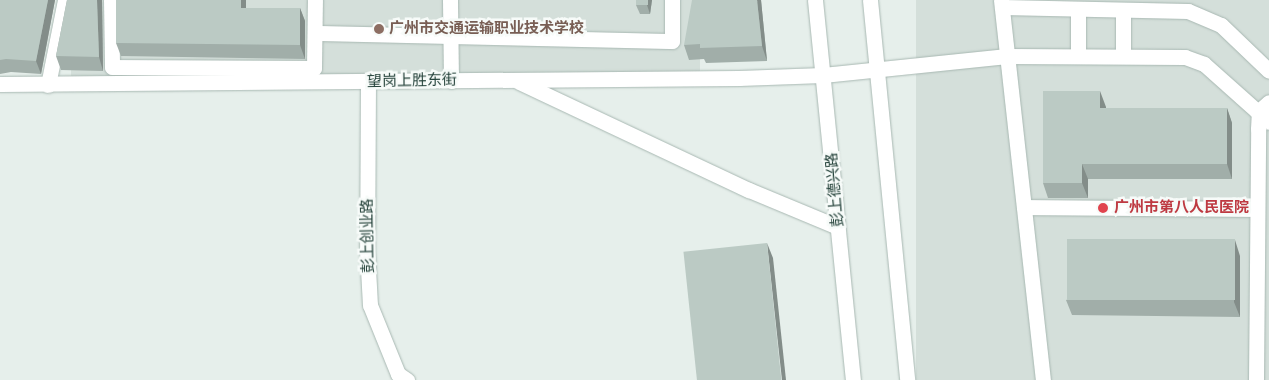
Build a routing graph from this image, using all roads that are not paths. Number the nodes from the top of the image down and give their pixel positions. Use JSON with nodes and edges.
{"nodes":[{"id":1,"x":65,"y":0,"type":"edge"},
{"id":2,"x":111,"y":0,"type":"edge"},
{"id":3,"x":316,"y":0,"type":"edge"},
{"id":4,"x":450,"y":0,"type":"edge"},
{"id":5,"x":672,"y":0,"type":"edge"},
{"id":6,"x":815,"y":0,"type":"edge"},
{"id":7,"x":870,"y":0,"type":"edge"},
{"id":8,"x":1002,"y":4,"type":"edge"},
{"id":9,"x":1189,"y":6,"type":"edge"},
{"id":10,"x":1078,"y":9,"type":"junction"},
{"id":11,"x":1123,"y":10,"type":"junction"},
{"id":12,"x":316,"y":33,"type":"junction"},
{"id":13,"x":450,"y":36,"type":"junction"},
{"id":14,"x":1078,"y":55,"type":"junction"},
{"id":15,"x":1123,"y":55,"type":"junction"},
{"id":16,"x":1007,"y":56,"type":"junction"},
{"id":17,"x":876,"y":70,"type":"junction"},
{"id":18,"x":1269,"y":72,"type":"edge"},
{"id":19,"x":823,"y":74,"type":"junction"},
{"id":20,"x":516,"y":80,"type":"junction"},
{"id":21,"x":451,"y":81,"type":"junction"},
{"id":22,"x":368,"y":82,"type":"junction"},
{"id":23,"x":0,"y":84,"type":"edge"},
{"id":24,"x":48,"y":85,"type":"junction"},
{"id":25,"x":1266,"y":112,"type":"edge"},
{"id":26,"x":1024,"y":207,"type":"junction"},
{"id":27,"x":1256,"y":209,"type":"junction"},
{"id":28,"x":838,"y":227,"type":"junction"},
{"id":29,"x":407,"y":380,"type":"edge"},
{"id":30,"x":853,"y":380,"type":"edge"},
{"id":31,"x":907,"y":380,"type":"edge"},
{"id":32,"x":1043,"y":380,"type":"edge"},
{"id":33,"x":1256,"y":380,"type":"edge"}],
"edges":[{"from":1,"to":24,"type":"street"},
{"from":2,"to":12,"type":"street"},
{"from":3,"to":12,"type":"street"},
{"from":4,"to":13,"type":"street"},
{"from":5,"to":13,"type":"street"},
{"from":6,"to":19,"type":"street","name":"彭上德兴路"},
{"from":7,"to":17,"type":"street"},
{"from":8,"to":10,"type":"street"},
{"from":8,"to":16,"type":"street"},
{"from":9,"to":11,"type":"street"},
{"from":9,"to":18,"type":"street"},
{"from":10,"to":11,"type":"street"},
{"from":10,"to":14,"type":"street"},
{"from":11,"to":15,"type":"street"},
{"from":12,"to":13,"type":"street"},
{"from":13,"to":21,"type":"street"},
{"from":14,"to":15,"type":"street","name":"望岗上胜东街"},
{"from":14,"to":16,"type":"street","name":"望岗上胜东街"},
{"from":15,"to":25,"type":"street","name":"望岗上胜东街"},
{"from":16,"to":17,"type":"street","name":"望岗上胜东街"},
{"from":16,"to":26,"type":"street"},
{"from":17,"to":19,"type":"street","name":"望岗上胜东街"},
{"from":17,"to":31,"type":"street"},
{"from":19,"to":20,"type":"street","name":"望岗上胜东街"},
{"from":19,"to":28,"type":"street","name":"彭上德兴路"},
{"from":20,"to":21,"type":"street","name":"望岗上胜东街"},
{"from":20,"to":28,"type":"street"},
{"from":21,"to":22,"type":"street","name":"望岗上胜东街"},
{"from":22,"to":24,"type":"street","name":"望岗上胜东街"},
{"from":22,"to":29,"type":"street","name":"彭上创业路"},
{"from":23,"to":24,"type":"street","name":"望岗上胜东街"},
{"from":25,"to":27,"type":"street"},
{"from":26,"to":27,"type":"street"},
{"from":26,"to":32,"type":"street"},
{"from":27,"to":33,"type":"street"},
{"from":28,"to":30,"type":"street","name":"彭上德兴路"}]}
